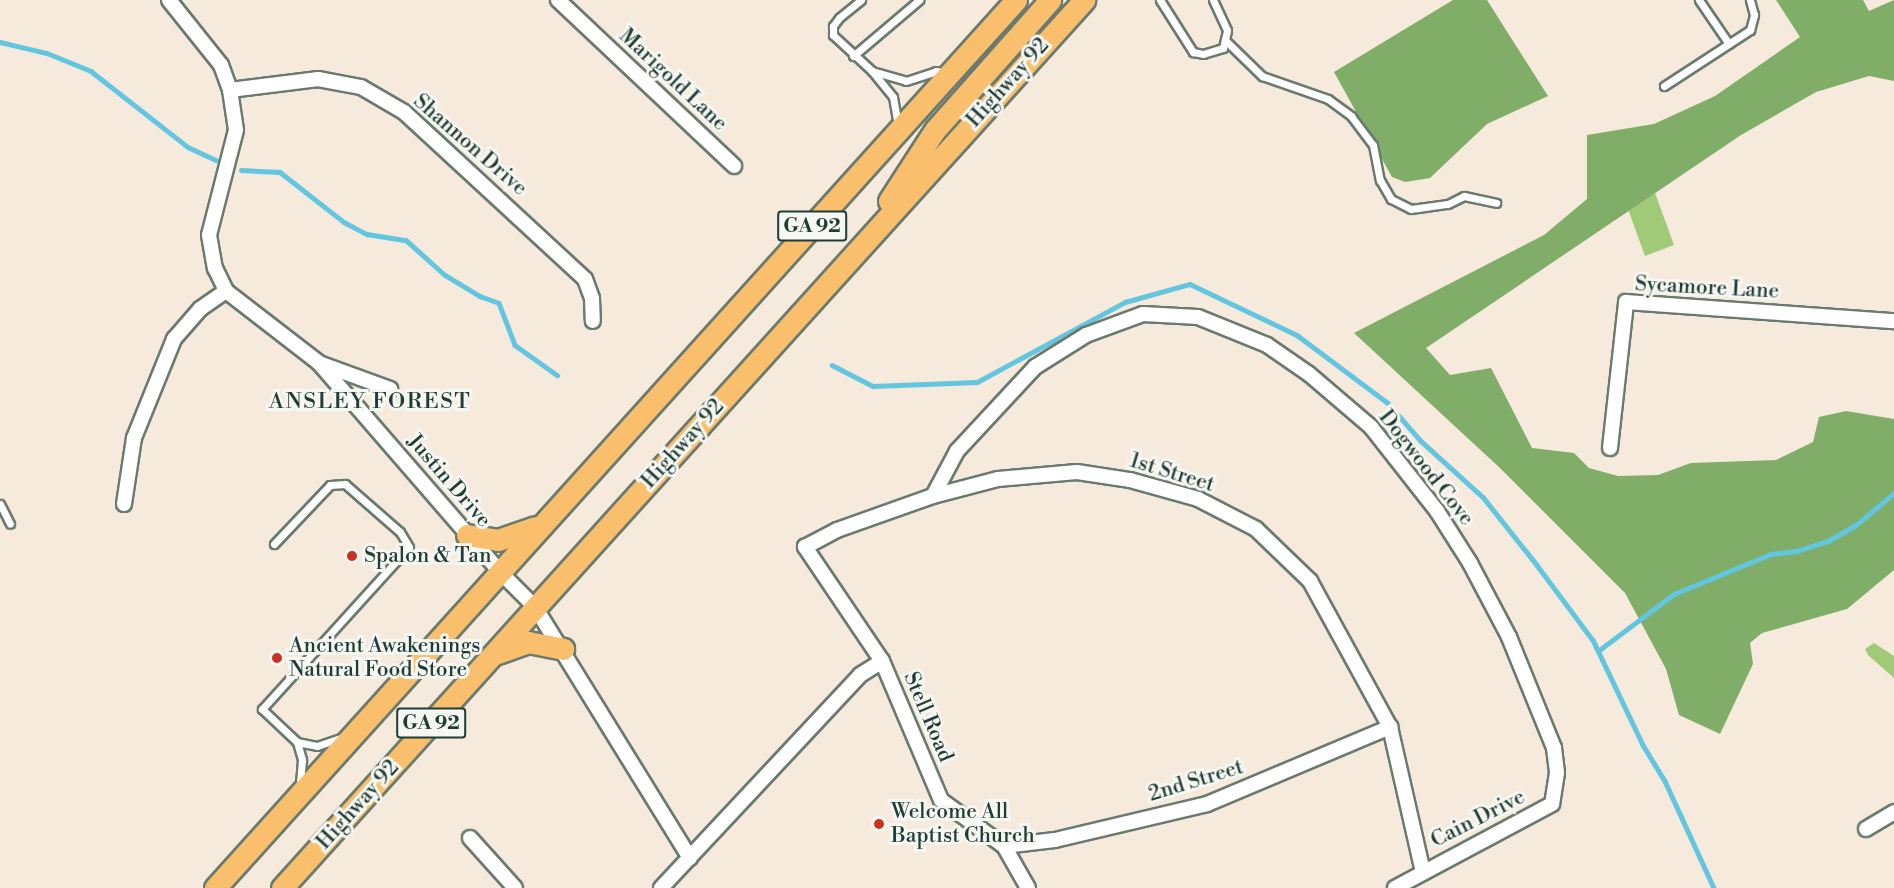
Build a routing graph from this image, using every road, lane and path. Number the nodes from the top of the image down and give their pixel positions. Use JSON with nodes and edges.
{"nodes":[{"id":1,"x":169,"y":0,"type":"edge"},
{"id":2,"x":558,"y":0,"type":"edge"},
{"id":3,"x":861,"y":0,"type":"edge"},
{"id":4,"x":919,"y":0,"type":"edge"},
{"id":5,"x":1016,"y":0,"type":"edge"},
{"id":6,"x":1050,"y":0,"type":"edge"},
{"id":7,"x":1084,"y":0,"type":"edge"},
{"id":8,"x":1160,"y":0,"type":"edge"},
{"id":9,"x":1214,"y":0,"type":"edge"},
{"id":10,"x":1699,"y":0,"type":"edge"},
{"id":11,"x":1750,"y":0,"type":"edge"},
{"id":12,"x":1225,"y":40,"type":"junction"},
{"id":13,"x":1729,"y":44,"type":"junction"},
{"id":14,"x":853,"y":56,"type":"junction"},
{"id":15,"x":872,"y":70,"type":"junction"},
{"id":16,"x":949,"y":73,"type":"junction"},
{"id":17,"x":1664,"y":86,"type":"dead end"},
{"id":18,"x":230,"y":90,"type":"junction"},
{"id":19,"x":899,"y":129,"type":"junction"},
{"id":20,"x":734,"y":166,"type":"dead end"},
{"id":21,"x":1496,"y":203,"type":"dead end"},
{"id":22,"x":878,"y":226,"type":"junction"},
{"id":23,"x":226,"y":291,"type":"junction"},
{"id":24,"x":593,"y":321,"type":"dead end"},
{"id":25,"x":1894,"y":321,"type":"edge"},
{"id":26,"x":319,"y":363,"type":"junction"},
{"id":27,"x":390,"y":389,"type":"dead end"},
{"id":28,"x":1610,"y":448,"type":"dead end"},
{"id":29,"x":933,"y":496,"type":"junction"},
{"id":30,"x":0,"y":504,"type":"edge"},
{"id":31,"x":124,"y":504,"type":"dead end"},
{"id":32,"x":548,"y":519,"type":"junction"},
{"id":33,"x":10,"y":524,"type":"dead end"},
{"id":34,"x":468,"y":535,"type":"junction"},
{"id":35,"x":274,"y":544,"type":"dead end"},
{"id":36,"x":806,"y":547,"type":"joint"},
{"id":37,"x":500,"y":572,"type":"junction"},
{"id":38,"x":535,"y":607,"type":"junction"},
{"id":39,"x":563,"y":649,"type":"junction"},
{"id":40,"x":492,"y":656,"type":"junction"},
{"id":41,"x":882,"y":662,"type":"junction"},
{"id":42,"x":1390,"y":726,"type":"junction"},
{"id":43,"x":360,"y":727,"type":"junction"},
{"id":44,"x":297,"y":742,"type":"junction"},
{"id":45,"x":297,"y":797,"type":"junction"},
{"id":46,"x":1552,"y":804,"type":"joint"},
{"id":47,"x":1894,"y":812,"type":"edge"},
{"id":48,"x":1866,"y":829,"type":"dead end"},
{"id":49,"x":470,"y":838,"type":"dead end"},
{"id":50,"x":1004,"y":846,"type":"junction"},
{"id":51,"x":690,"y":858,"type":"junction"},
{"id":52,"x":1423,"y":872,"type":"junction"},
{"id":53,"x":215,"y":888,"type":"edge"},
{"id":54,"x":282,"y":888,"type":"edge"},
{"id":55,"x":515,"y":888,"type":"edge"},
{"id":56,"x":661,"y":888,"type":"edge"},
{"id":57,"x":1028,"y":888,"type":"edge"},
{"id":58,"x":1395,"y":888,"type":"edge"}],
"edges":[{"from":1,"to":18,"type":"street","name":"Justin Drive"},
{"from":2,"to":20,"type":"street","name":"Marigold Lane"},
{"from":3,"to":14,"type":"lane"},
{"from":4,"to":14,"type":"lane"},
{"from":5,"to":16,"type":"main road","number":"GA 92"},
{"from":6,"to":22,"type":"main road"},
{"from":7,"to":22,"type":"main road","name":"Highway 92","number":"GA 92"},
{"from":8,"to":12,"type":"lane"},
{"from":9,"to":12,"type":"lane"},
{"from":10,"to":13,"type":"lane"},
{"from":11,"to":13,"type":"lane"},
{"from":12,"to":21,"type":"lane"},
{"from":13,"to":17,"type":"lane"},
{"from":14,"to":15,"type":"lane"},
{"from":15,"to":16,"type":"lane"},
{"from":15,"to":19,"type":"lane"},
{"from":16,"to":19,"type":"main road","number":"GA 92"},
{"from":18,"to":23,"type":"street","name":"Justin Drive"},
{"from":18,"to":24,"type":"street","name":"Shannon Drive"},
{"from":19,"to":32,"type":"main road","number":"GA 92"},
{"from":22,"to":38,"type":"main road","name":"Highway 92","number":"GA 92"},
{"from":23,"to":26,"type":"street","name":"Justin Drive"},
{"from":23,"to":31,"type":"street"},
{"from":25,"to":28,"type":"street","name":"Sycamore Lane"},
{"from":26,"to":27,"type":"street","name":"Justin Drive"},
{"from":26,"to":34,"type":"street","name":"Justin Drive"},
{"from":29,"to":36,"type":"street","name":"1st Street"},
{"from":29,"to":42,"type":"street","name":"1st Street"},
{"from":29,"to":46,"type":"street","name":"Dogwood Cove"},
{"from":30,"to":33,"type":"lane"},
{"from":32,"to":34,"type":"main road"},
{"from":32,"to":37,"type":"main road","number":"GA 92"},
{"from":34,"to":37,"type":"street","name":"Justin Drive"},
{"from":35,"to":44,"type":"lane"},
{"from":36,"to":41,"type":"street","name":"Stell Road"},
{"from":37,"to":38,"type":"street"},
{"from":37,"to":43,"type":"main road","number":"GA 92"},
{"from":38,"to":39,"type":"street"},
{"from":38,"to":40,"type":"main road","name":"Highway 92","number":"GA 92"},
{"from":39,"to":40,"type":"main road"},
{"from":39,"to":51,"type":"street"},
{"from":40,"to":54,"type":"main road","name":"Highway 92","number":"GA 92"},
{"from":41,"to":50,"type":"street","name":"Stell Road"},
{"from":41,"to":51,"type":"street"},
{"from":42,"to":50,"type":"street","name":"2nd Street"},
{"from":42,"to":52,"type":"street","name":"1st Street"},
{"from":43,"to":44,"type":"lane"},
{"from":43,"to":45,"type":"main road","number":"GA 92"},
{"from":44,"to":45,"type":"lane"},
{"from":45,"to":53,"type":"main road","number":"GA 92"},
{"from":46,"to":52,"type":"street","name":"Cain Drive"},
{"from":47,"to":48,"type":"street"},
{"from":49,"to":55,"type":"street"},
{"from":50,"to":57,"type":"street","name":"Stell Road"},
{"from":51,"to":56,"type":"street"},
{"from":52,"to":58,"type":"street"}]}
